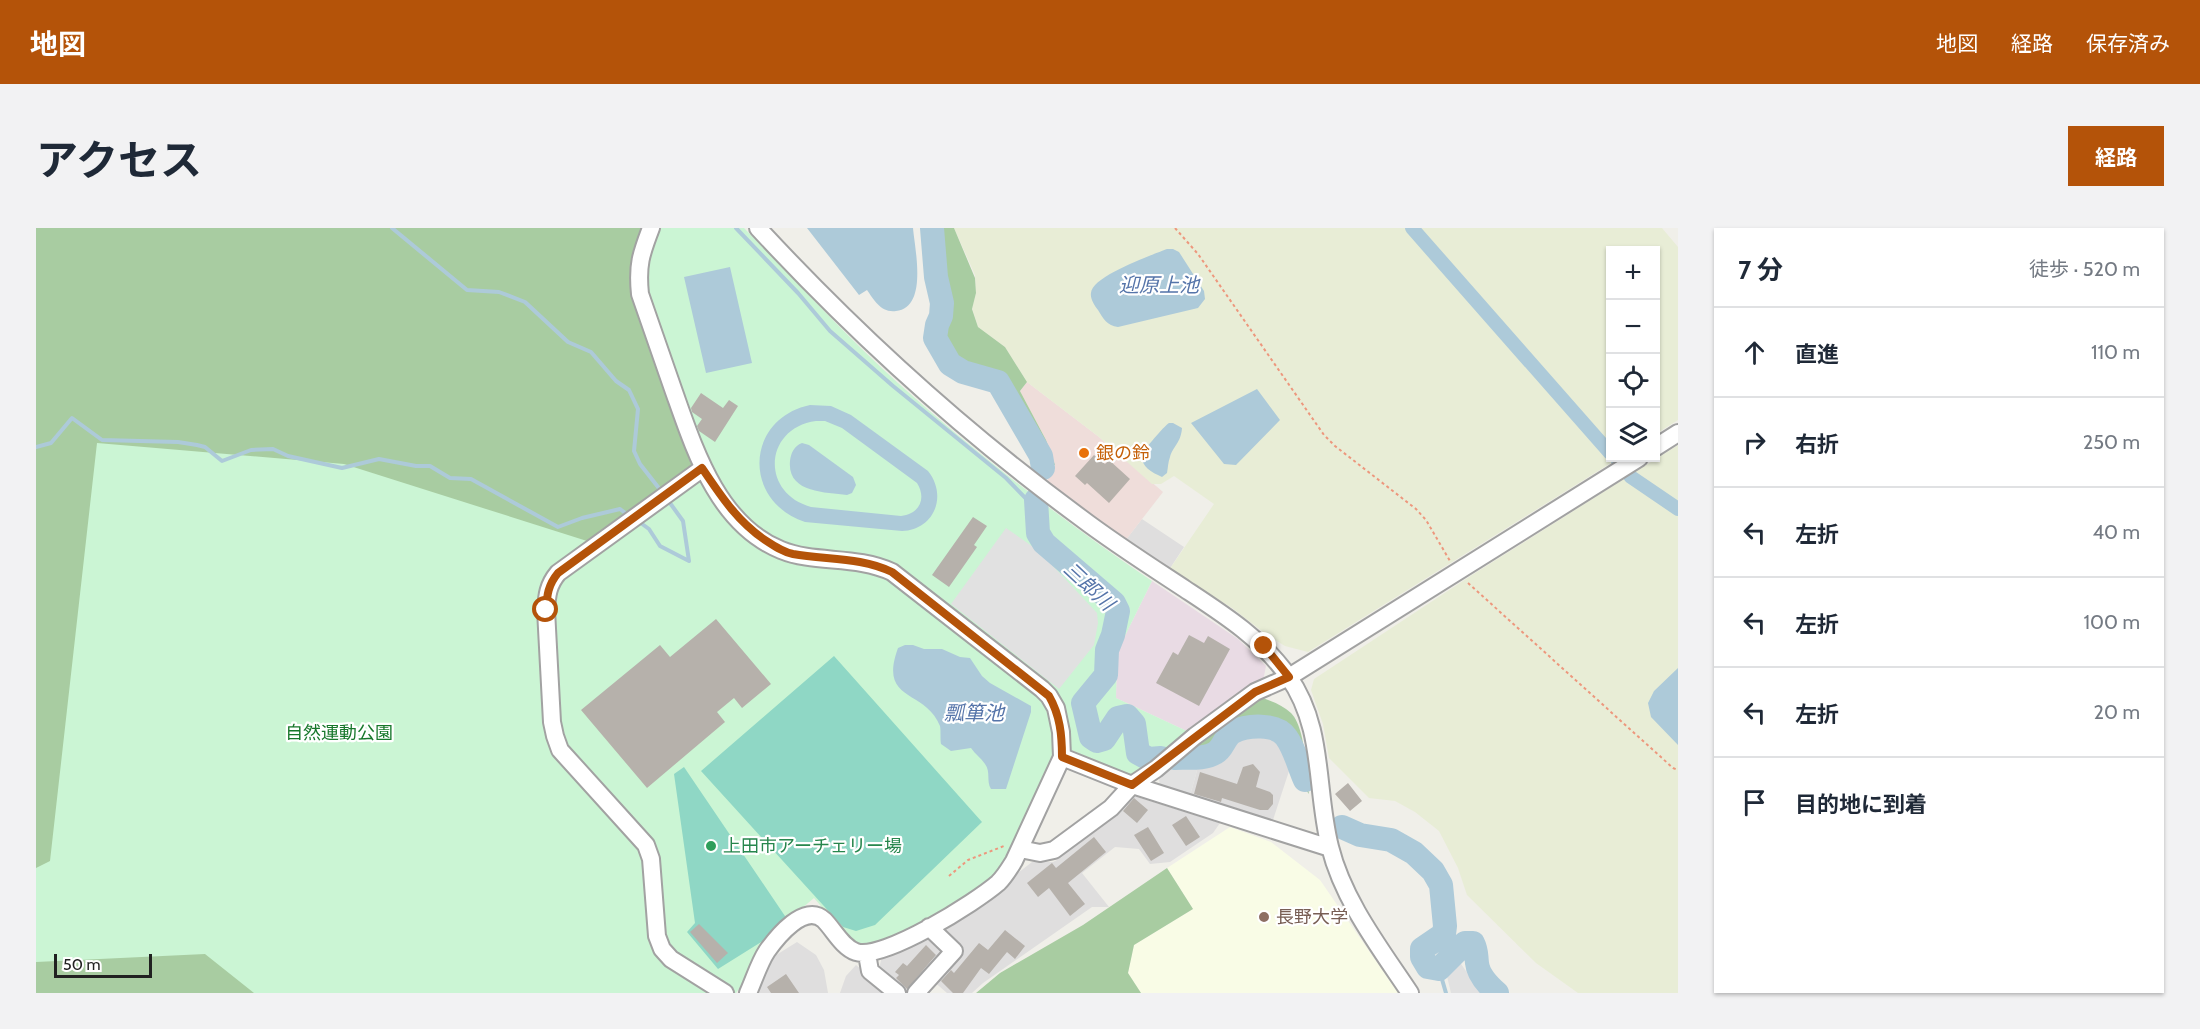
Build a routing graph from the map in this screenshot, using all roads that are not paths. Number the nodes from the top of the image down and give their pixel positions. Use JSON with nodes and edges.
{"nodes":[{"id":1,"x":651,"y":228,"type":"edge"},
{"id":2,"x":758,"y":228,"type":"edge"},
{"id":3,"x":1678,"y":433,"type":"edge"},
{"id":4,"x":1660,"y":444,"type":"edge"},
{"id":5,"x":1633,"y":462,"type":"edge"},
{"id":6,"x":702,"y":468,"type":"junction"},
{"id":7,"x":1289,"y":677,"type":"junction"},
{"id":8,"x":1062,"y":757,"type":"junction"},
{"id":9,"x":1132,"y":785,"type":"junction"},
{"id":10,"x":1330,"y":848,"type":"junction"},
{"id":11,"x":1020,"y":849,"type":"junction"},
{"id":12,"x":929,"y":927,"type":"junction"},
{"id":13,"x":867,"y":954,"type":"junction"},
{"id":14,"x":725,"y":993,"type":"edge"},
{"id":15,"x":748,"y":993,"type":"edge"},
{"id":16,"x":897,"y":993,"type":"edge"},
{"id":17,"x":916,"y":993,"type":"edge"},
{"id":18,"x":1410,"y":993,"type":"edge"}],
"edges":[{"from":1,"to":6,"type":"street"},
{"from":2,"to":7,"type":"street"},
{"from":3,"to":4,"type":"street"},
{"from":5,"to":7,"type":"street"},
{"from":6,"to":8,"type":"street"},
{"from":6,"to":14,"type":"street"},
{"from":7,"to":9,"type":"street"},
{"from":7,"to":10,"type":"street"},
{"from":8,"to":9,"type":"street"},
{"from":8,"to":11,"type":"street"},
{"from":9,"to":10,"type":"street"},
{"from":9,"to":11,"type":"street"},
{"from":10,"to":18,"type":"street"},
{"from":11,"to":12,"type":"street"},
{"from":12,"to":13,"type":"street"},
{"from":12,"to":17,"type":"street"},
{"from":13,"to":15,"type":"street"},
{"from":13,"to":16,"type":"street"}]}
